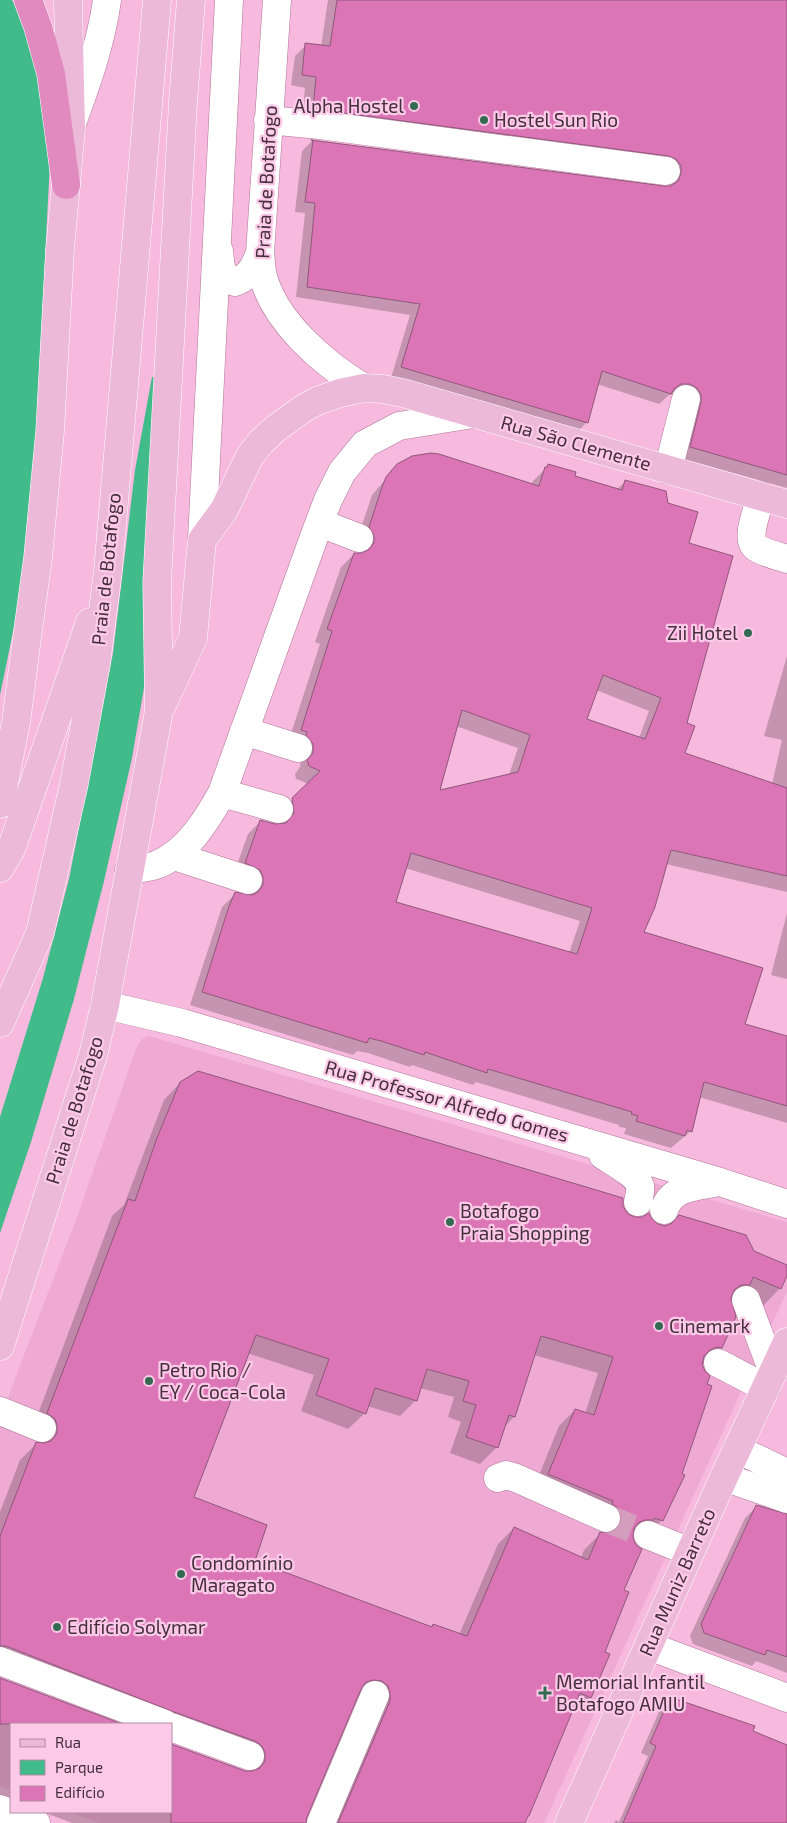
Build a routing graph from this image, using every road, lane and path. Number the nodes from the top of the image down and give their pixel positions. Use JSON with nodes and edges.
{"nodes":[{"id":1,"x":28,"y":0,"type":"edge"},
{"id":2,"x":68,"y":0,"type":"edge"},
{"id":3,"x":107,"y":0,"type":"edge"},
{"id":4,"x":157,"y":0,"type":"edge"},
{"id":5,"x":191,"y":0,"type":"edge"},
{"id":6,"x":229,"y":0,"type":"edge"},
{"id":7,"x":277,"y":0,"type":"edge"},
{"id":8,"x":268,"y":120,"type":"junction"},
{"id":9,"x":71,"y":128,"type":"junction"},
{"id":10,"x":666,"y":171,"type":"dead end"},
{"id":11,"x":66,"y":185,"type":"junction"},
{"id":12,"x":218,"y":244,"type":"junction"},
{"id":13,"x":260,"y":253,"type":"junction"},
{"id":14,"x":364,"y":388,"type":"junction"},
{"id":15,"x":686,"y":399,"type":"dead end"},
{"id":16,"x":472,"y":414,"type":"junction"},
{"id":17,"x":668,"y":470,"type":"junction"},
{"id":18,"x":761,"y":496,"type":"junction"},
{"id":19,"x":787,"y":504,"type":"edge"},
{"id":20,"x":320,"y":523,"type":"junction"},
{"id":21,"x":359,"y":538,"type":"dead end"},
{"id":22,"x":202,"y":540,"type":"junction"},
{"id":23,"x":787,"y":559,"type":"edge"},
{"id":24,"x":108,"y":571,"type":"junction"},
{"id":25,"x":159,"y":711,"type":"junction"},
{"id":26,"x":244,"y":731,"type":"junction"},
{"id":27,"x":298,"y":748,"type":"dead end"},
{"id":28,"x":222,"y":793,"type":"junction"},
{"id":29,"x":0,"y":804,"type":"edge"},
{"id":30,"x":279,"y":808,"type":"dead end"},
{"id":31,"x":174,"y":856,"type":"junction"},
{"id":32,"x":0,"y":868,"type":"edge"},
{"id":33,"x":129,"y":870,"type":"junction"},
{"id":34,"x":248,"y":880,"type":"dead end"},
{"id":35,"x":106,"y":1005,"type":"junction"},
{"id":36,"x":0,"y":1023,"type":"edge"},
{"id":37,"x":586,"y":1142,"type":"junction"},
{"id":38,"x":720,"y":1182,"type":"junction"},
{"id":39,"x":638,"y":1202,"type":"dead end"},
{"id":40,"x":787,"y":1204,"type":"edge"},
{"id":41,"x":664,"y":1210,"type":"dead end"},
{"id":42,"x":746,"y":1300,"type":"dead end"},
{"id":43,"x":787,"y":1342,"type":"edge"},
{"id":44,"x":0,"y":1346,"type":"edge"},
{"id":45,"x":718,"y":1363,"type":"dead end"},
{"id":46,"x":770,"y":1380,"type":"junction"},
{"id":47,"x":0,"y":1411,"type":"edge"},
{"id":48,"x":42,"y":1428,"type":"dead end"},
{"id":49,"x":737,"y":1449,"type":"junction"},
{"id":50,"x":787,"y":1473,"type":"edge"},
{"id":51,"x":724,"y":1476,"type":"junction"},
{"id":52,"x":498,"y":1478,"type":"dead end"},
{"id":53,"x":787,"y":1499,"type":"edge"},
{"id":54,"x":606,"y":1518,"type":"tunnel mouth"},
{"id":55,"x":648,"y":1535,"type":"tunnel mouth"},
{"id":56,"x":690,"y":1552,"type":"junction"},
{"id":57,"x":649,"y":1646,"type":"junction"},
{"id":58,"x":0,"y":1662,"type":"edge"},
{"id":59,"x":375,"y":1694,"type":"dead end"},
{"id":60,"x":787,"y":1698,"type":"edge"},
{"id":61,"x":162,"y":1723,"type":"edge"},
{"id":62,"x":172,"y":1727,"type":"edge"},
{"id":63,"x":250,"y":1756,"type":"dead end"},
{"id":64,"x":10,"y":1813,"type":"edge"},
{"id":65,"x":36,"y":1823,"type":"edge"},
{"id":66,"x":321,"y":1823,"type":"edge"},
{"id":67,"x":569,"y":1823,"type":"edge"}],
"edges":[{"from":1,"to":11,"type":"highway"},
{"from":2,"to":9,"type":"main road"},
{"from":3,"to":9,"type":"street"},
{"from":4,"to":24,"type":"main road","name":"Praia de Botafogo"},
{"from":5,"to":25,"type":"main road","name":"Praia de Botafogo"},
{"from":6,"to":12,"type":"street","name":"Praia de Botafogo"},
{"from":7,"to":8,"type":"street","name":"Praia de Botafogo"},
{"from":8,"to":10,"type":"street"},
{"from":8,"to":13,"type":"street","name":"Praia de Botafogo"},
{"from":9,"to":11,"type":"main road"},
{"from":11,"to":29,"type":"main road"},
{"from":12,"to":13,"type":"street"},
{"from":12,"to":22,"type":"street","name":"Praia de Botafogo"},
{"from":13,"to":14,"type":"street","name":"Praia de Botafogo"},
{"from":14,"to":16,"type":"main road","name":"Rua São Clemente"},
{"from":14,"to":22,"type":"main road"},
{"from":15,"to":17,"type":"street"},
{"from":16,"to":17,"type":"main road","name":"Rua São Clemente"},
{"from":16,"to":20,"type":"street"},
{"from":17,"to":18,"type":"main road","name":"Rua São Clemente"},
{"from":18,"to":19,"type":"main road","name":"Rua São Clemente"},
{"from":18,"to":23,"type":"street"},
{"from":20,"to":21,"type":"street"},
{"from":20,"to":26,"type":"street"},
{"from":22,"to":25,"type":"main road","name":"Praia de Botafogo"},
{"from":24,"to":32,"type":"main road"},
{"from":24,"to":36,"type":"main road","name":"Praia de Botafogo"},
{"from":25,"to":33,"type":"main road","name":"Praia de Botafogo"},
{"from":26,"to":27,"type":"street"},
{"from":26,"to":28,"type":"street"},
{"from":28,"to":30,"type":"street"},
{"from":28,"to":31,"type":"street"},
{"from":31,"to":33,"type":"street"},
{"from":31,"to":34,"type":"street"},
{"from":33,"to":35,"type":"main road","name":"Praia de Botafogo"},
{"from":35,"to":37,"type":"street","name":"Rua Professor Alfredo Gomes"},
{"from":35,"to":44,"type":"main road","name":"Praia de Botafogo"},
{"from":37,"to":38,"type":"street","name":"Rua Professor Alfredo Gomes"},
{"from":37,"to":39,"type":"street"},
{"from":38,"to":40,"type":"street","name":"Rua Professor Alfredo Gomes"},
{"from":38,"to":41,"type":"street"},
{"from":42,"to":46,"type":"street"},
{"from":43,"to":46,"type":"main road","name":"Rua Muniz Barreto"},
{"from":45,"to":46,"type":"street"},
{"from":46,"to":49,"type":"main road","name":"Rua Muniz Barreto"},
{"from":47,"to":48,"type":"street"},
{"from":49,"to":50,"type":"street"},
{"from":49,"to":51,"type":"main road","name":"Rua Muniz Barreto"},
{"from":51,"to":53,"type":"street"},
{"from":51,"to":56,"type":"main road","name":"Rua Muniz Barreto"},
{"from":52,"to":54,"type":"street"},
{"from":55,"to":56,"type":"street"},
{"from":56,"to":57,"type":"main road","name":"Rua Muniz Barreto"},
{"from":57,"to":60,"type":"street"},
{"from":57,"to":67,"type":"main road","name":"Rua Muniz Barreto"},
{"from":58,"to":61,"type":"street"},
{"from":59,"to":66,"type":"street"},
{"from":62,"to":63,"type":"street"},
{"from":64,"to":65,"type":"street"}]}
